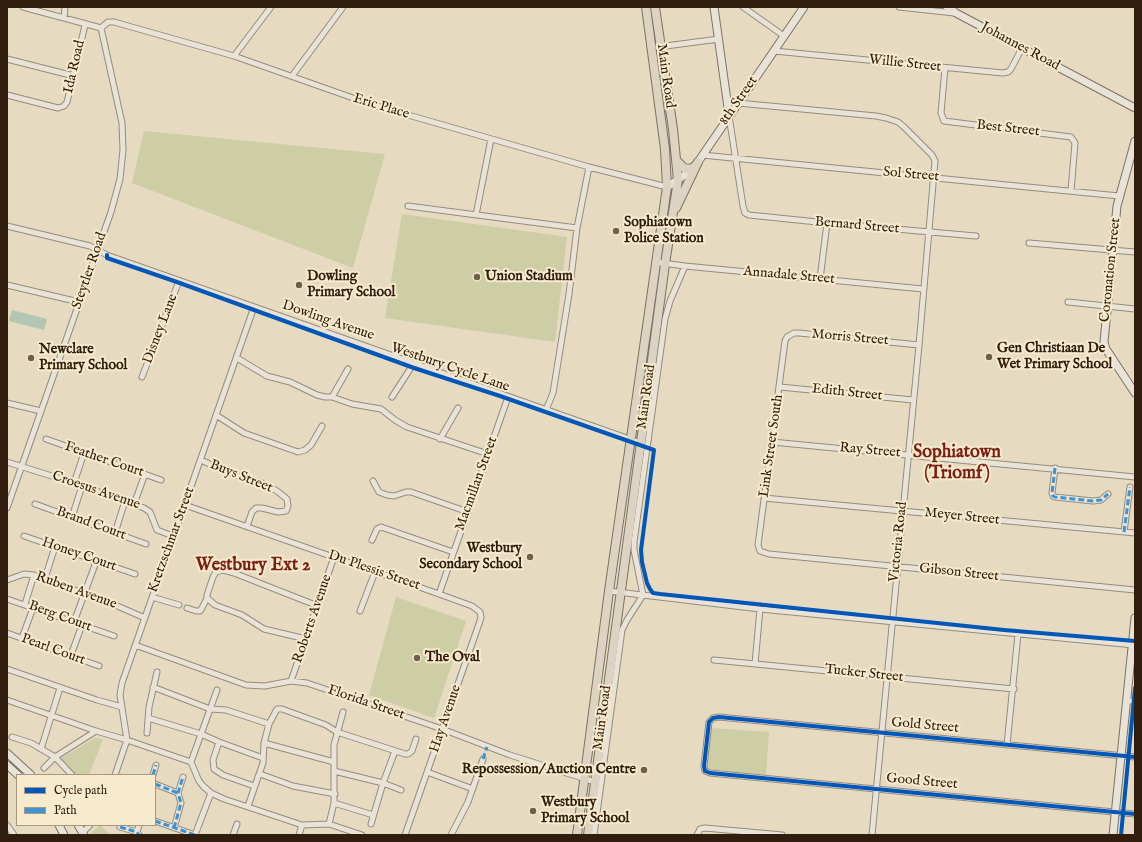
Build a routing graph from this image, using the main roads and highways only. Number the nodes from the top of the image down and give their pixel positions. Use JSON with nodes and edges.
{"nodes":[{"id":1,"x":646,"y":7,"type":"edge"},
{"id":2,"x":656,"y":7,"type":"edge"},
{"id":3,"x":677,"y":161,"type":"junction"},
{"id":4,"x":673,"y":215,"type":"junction"},
{"id":5,"x":577,"y":835,"type":"edge"},
{"id":6,"x":588,"y":835,"type":"edge"}],
"edges":[{"from":1,"to":5,"type":"main road","name":"Main Road"},
{"from":2,"to":3,"type":"main road","name":"Main Road"},
{"from":3,"to":4,"type":"main road","name":"Main Road"},
{"from":3,"to":4,"type":"main road"},
{"from":4,"to":6,"type":"main road","name":"Main Road"}]}
